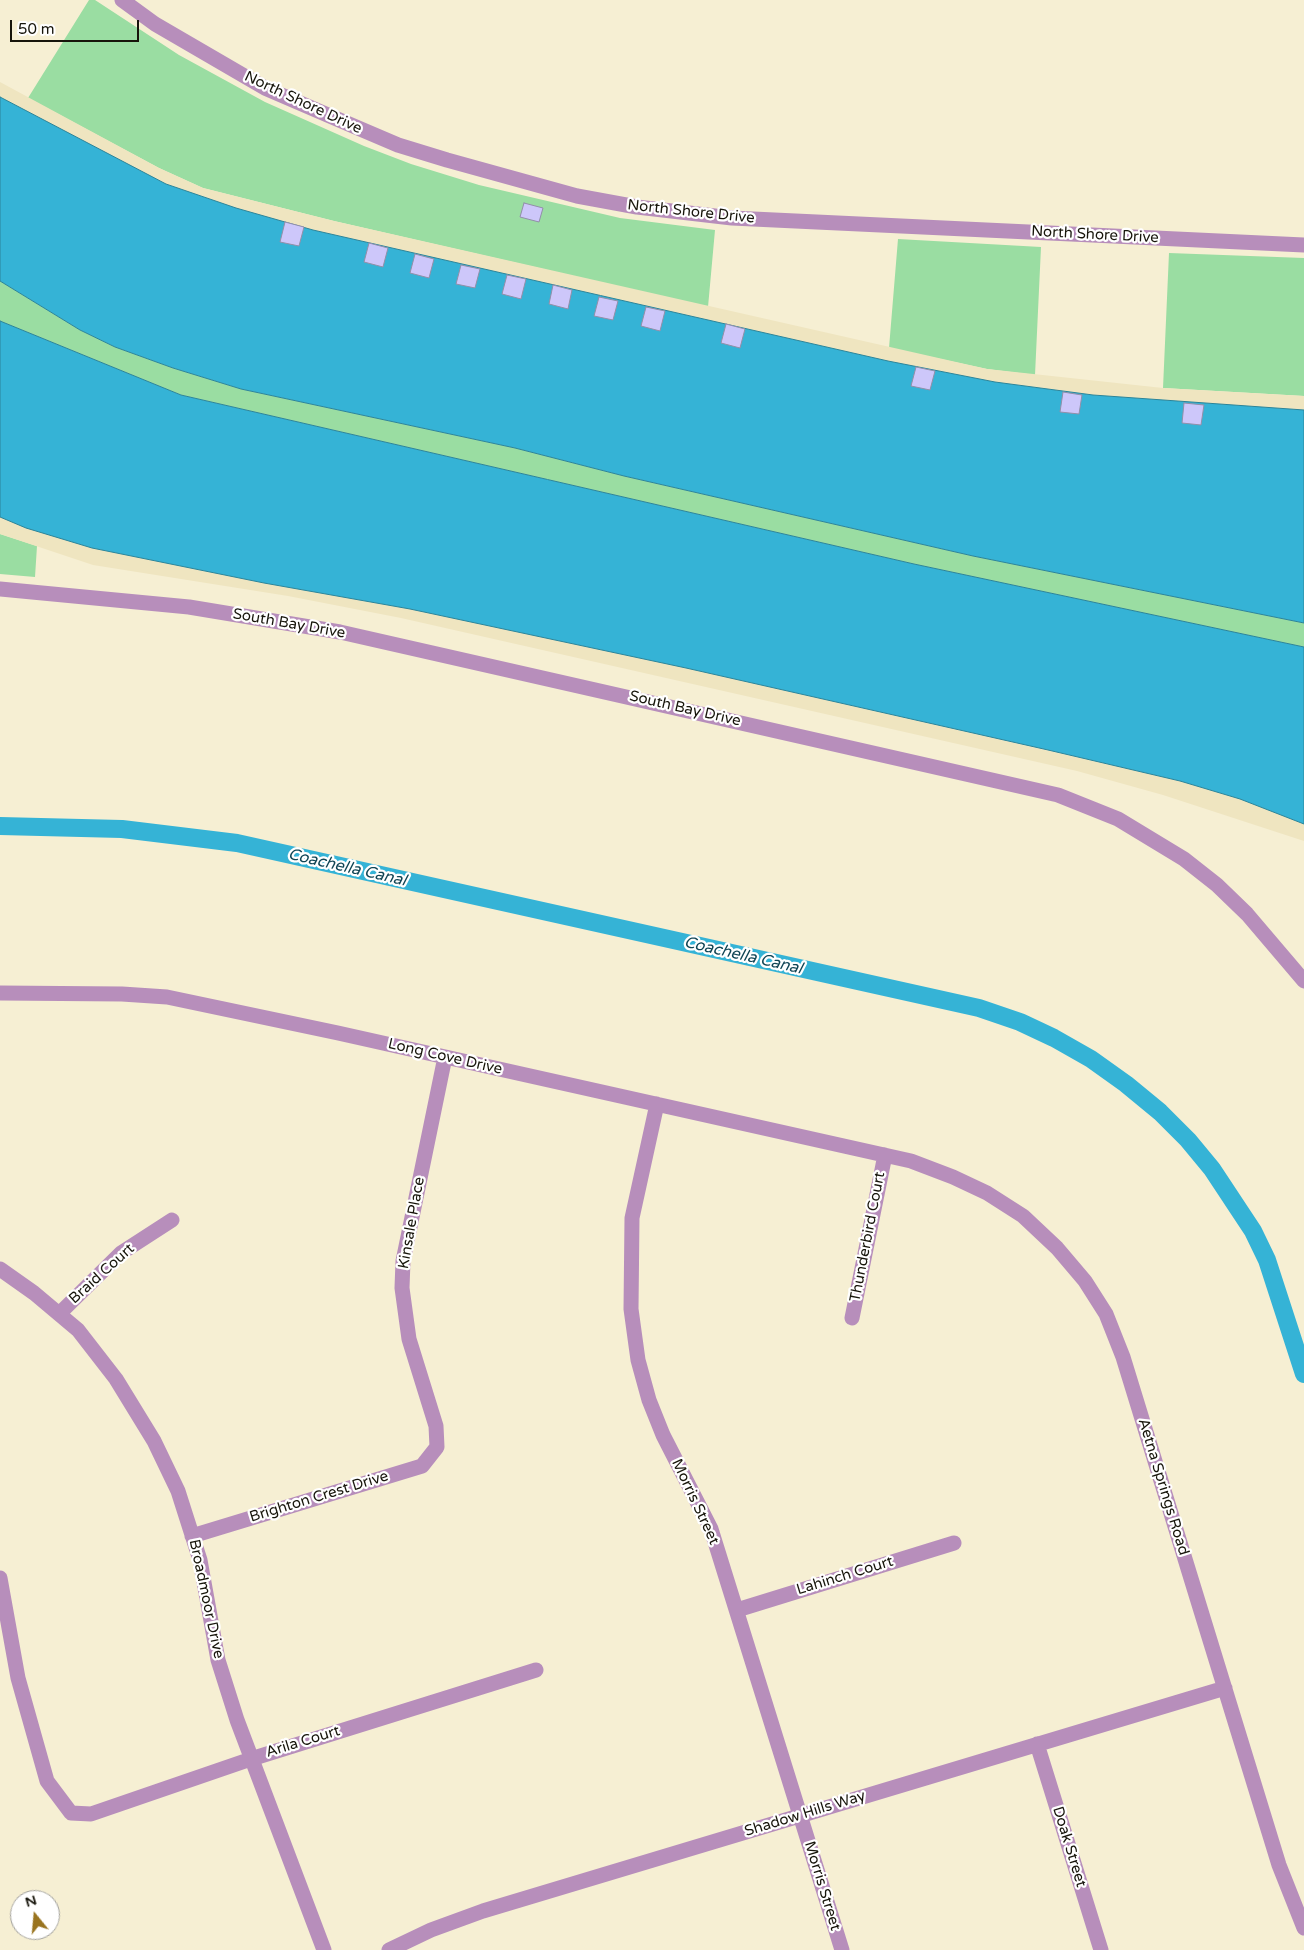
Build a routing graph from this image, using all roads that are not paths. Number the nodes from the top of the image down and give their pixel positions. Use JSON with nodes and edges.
{"nodes":[{"id":1,"x":122,"y":0,"type":"edge"},
{"id":2,"x":1304,"y":245,"type":"edge"},
{"id":3,"x":0,"y":589,"type":"edge"},
{"id":4,"x":1304,"y":981,"type":"edge"},
{"id":5,"x":0,"y":993,"type":"edge"},
{"id":6,"x":445,"y":1057,"type":"junction"},
{"id":7,"x":657,"y":1104,"type":"junction"},
{"id":8,"x":885,"y":1155,"type":"junction"},
{"id":9,"x":172,"y":1220,"type":"dead end"},
{"id":10,"x":0,"y":1269,"type":"edge"},
{"id":11,"x":59,"y":1314,"type":"junction"},
{"id":12,"x":852,"y":1318,"type":"dead end"},
{"id":13,"x":437,"y":1447,"type":"joint"},
{"id":14,"x":192,"y":1536,"type":"junction"},
{"id":15,"x":954,"y":1543,"type":"dead end"},
{"id":16,"x":0,"y":1578,"type":"edge"},
{"id":17,"x":737,"y":1610,"type":"junction"},
{"id":18,"x":536,"y":1670,"type":"dead end"},
{"id":19,"x":1225,"y":1688,"type":"junction"},
{"id":20,"x":1037,"y":1744,"type":"junction"},
{"id":21,"x":251,"y":1759,"type":"junction"},
{"id":22,"x":800,"y":1816,"type":"junction"},
{"id":23,"x":1304,"y":1928,"type":"edge"},
{"id":24,"x":324,"y":1950,"type":"edge"},
{"id":25,"x":389,"y":1950,"type":"edge"},
{"id":26,"x":842,"y":1950,"type":"edge"},
{"id":27,"x":1101,"y":1950,"type":"edge"}],
"edges":[{"from":1,"to":2,"type":"street","name":"North Shore Drive"},
{"from":3,"to":4,"type":"street","name":"South Bay Drive"},
{"from":5,"to":6,"type":"street","name":"Long Cove Drive"},
{"from":6,"to":7,"type":"street","name":"Long Cove Drive"},
{"from":6,"to":13,"type":"street","name":"Kinsale Place"},
{"from":7,"to":8,"type":"street","name":"Long Cove Drive"},
{"from":7,"to":17,"type":"street","name":"Morris Street"},
{"from":8,"to":12,"type":"street","name":"Thunderbird Court"},
{"from":8,"to":19,"type":"street","name":"Aetna Springs Road"},
{"from":9,"to":11,"type":"street","name":"Braid Court"},
{"from":10,"to":11,"type":"street","name":"Broadmoor Drive"},
{"from":11,"to":14,"type":"street","name":"Broadmoor Drive"},
{"from":13,"to":14,"type":"street","name":"Brighton Crest Drive"},
{"from":14,"to":21,"type":"street","name":"Broadmoor Drive"},
{"from":15,"to":17,"type":"street","name":"Lahinch Court"},
{"from":16,"to":21,"type":"street","name":"Arila Court"},
{"from":17,"to":22,"type":"street","name":"Morris Street"},
{"from":18,"to":21,"type":"street","name":"Arila Court"},
{"from":19,"to":20,"type":"street","name":"Shadow Hills Way"},
{"from":19,"to":23,"type":"street","name":"Aetna Springs Road"},
{"from":20,"to":22,"type":"street","name":"Shadow Hills Way"},
{"from":20,"to":27,"type":"street","name":"Doak Street"},
{"from":21,"to":24,"type":"street","name":"Broadmoor Drive"},
{"from":22,"to":25,"type":"street","name":"Shadow Hills Way"},
{"from":22,"to":26,"type":"street","name":"Morris Street"}]}
